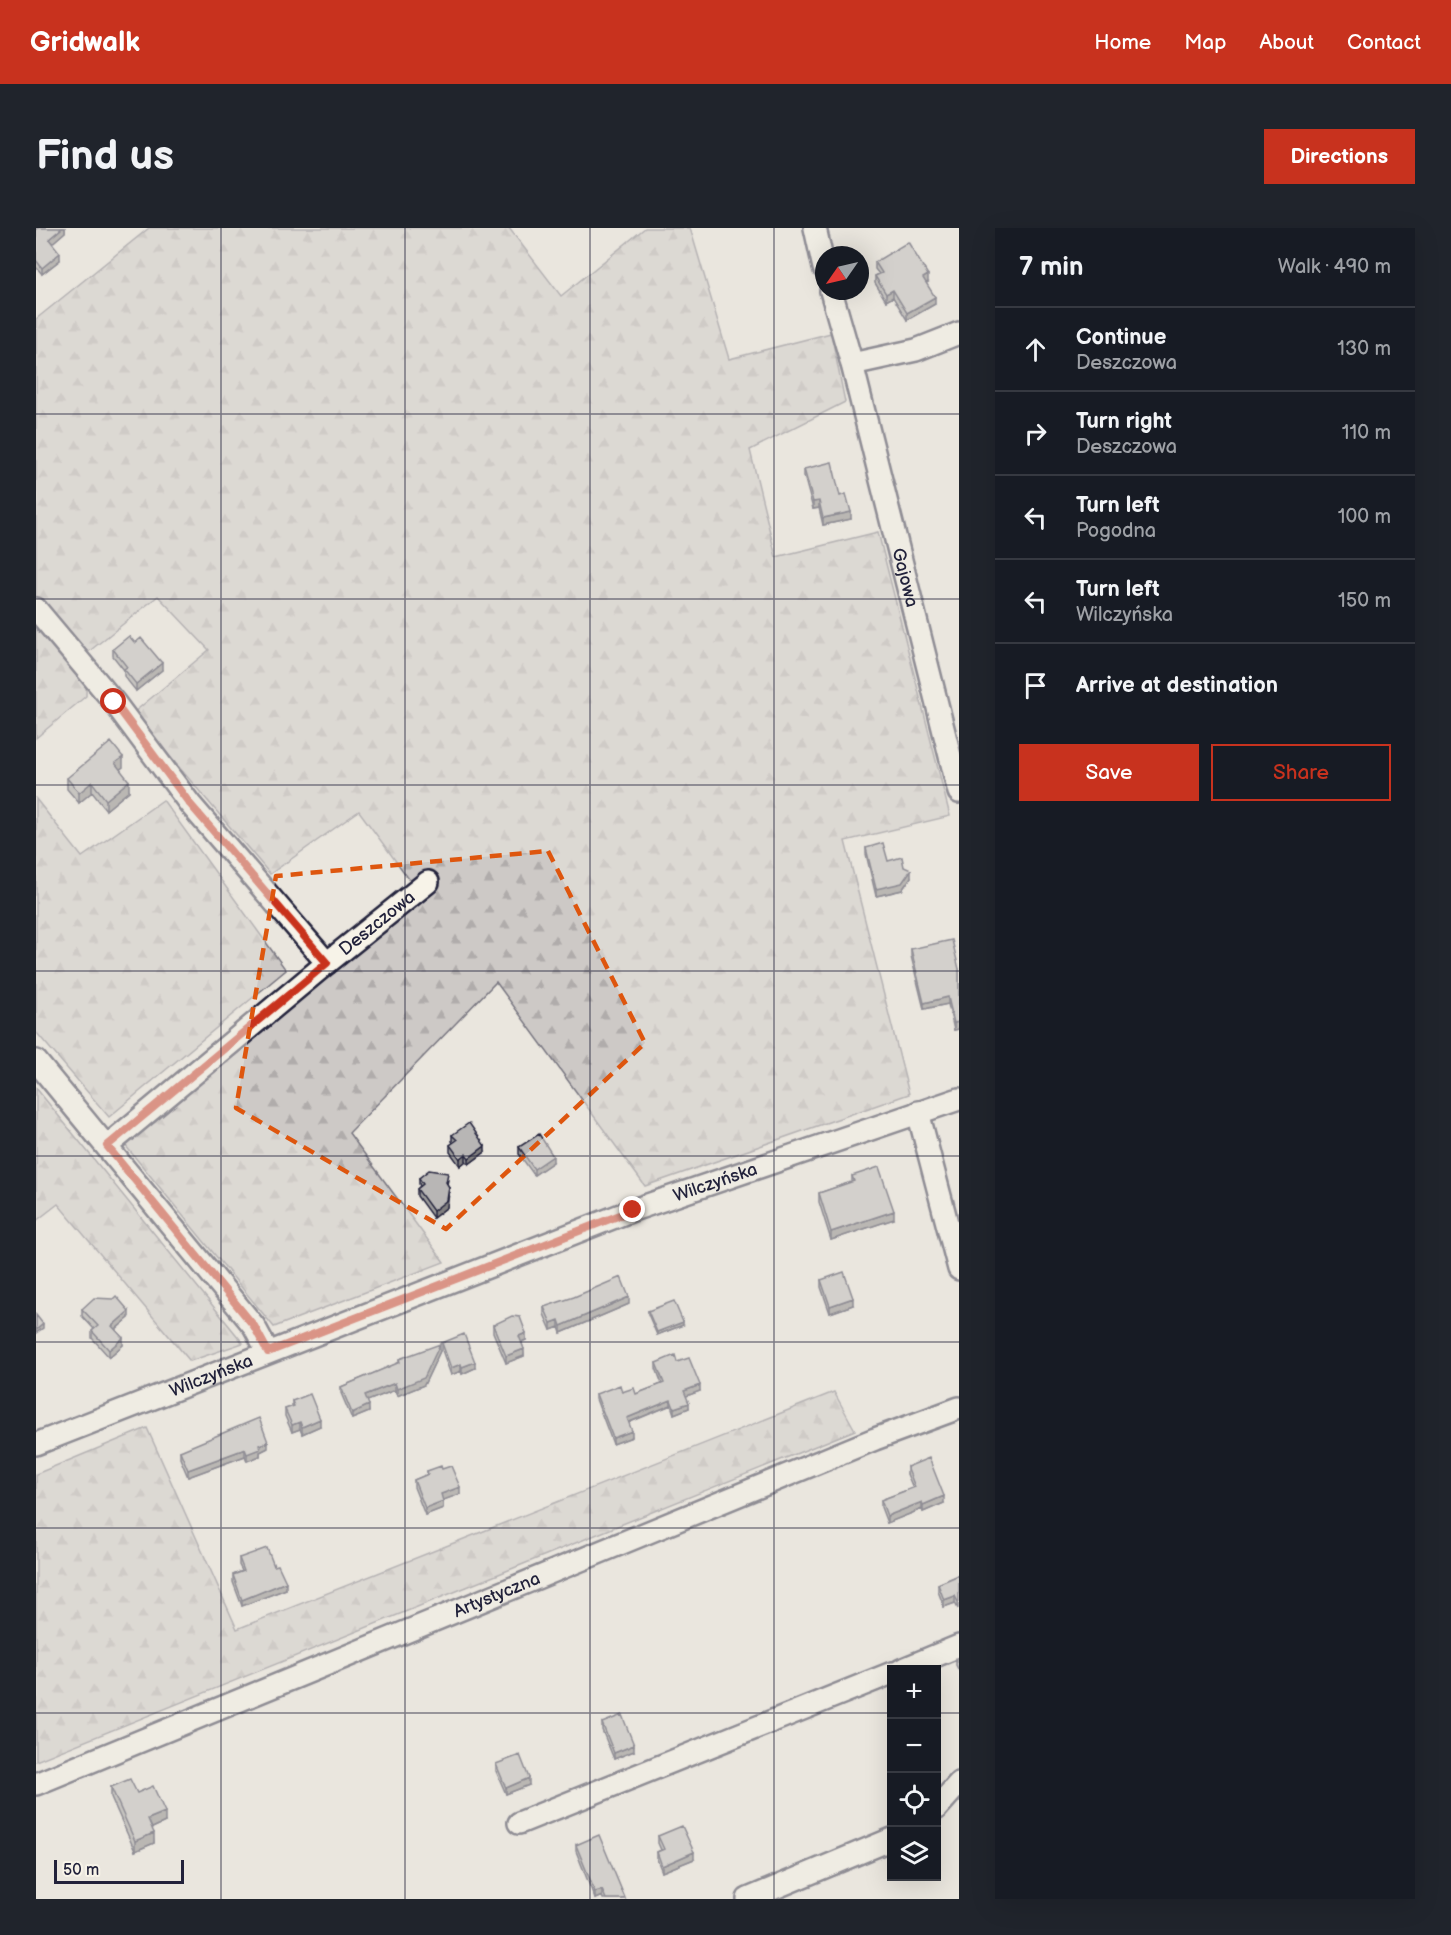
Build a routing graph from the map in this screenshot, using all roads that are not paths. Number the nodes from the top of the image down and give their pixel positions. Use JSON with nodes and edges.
{"nodes":[{"id":1,"x":815,"y":228,"type":"edge"},
{"id":2,"x":819,"y":246,"type":"edge"},
{"id":3,"x":834,"y":300,"type":"edge"},
{"id":4,"x":959,"y":333,"type":"edge"},
{"id":5,"x":852,"y":364,"type":"junction"},
{"id":6,"x":36,"y":609,"type":"edge"},
{"id":7,"x":959,"y":792,"type":"edge"},
{"id":8,"x":428,"y":882,"type":"dead end"},
{"id":9,"x":327,"y":963,"type":"junction"},
{"id":10,"x":36,"y":1061,"type":"edge"},
{"id":11,"x":959,"y":1098,"type":"edge"},
{"id":12,"x":918,"y":1112,"type":"junction"},
{"id":13,"x":107,"y":1146,"type":"junction"},
{"id":14,"x":959,"y":1269,"type":"edge"},
{"id":15,"x":268,"y":1352,"type":"junction"},
{"id":16,"x":959,"y":1408,"type":"edge"},
{"id":17,"x":36,"y":1444,"type":"edge"},
{"id":18,"x":959,"y":1646,"type":"edge"},
{"id":19,"x":913,"y":1665,"type":"edge"},
{"id":20,"x":887,"y":1675,"type":"edge"},
{"id":21,"x":959,"y":1783,"type":"edge"},
{"id":22,"x":36,"y":1784,"type":"edge"},
{"id":23,"x":941,"y":1803,"type":"edge"},
{"id":24,"x":519,"y":1823,"type":"dead end"},
{"id":25,"x":887,"y":1841,"type":"edge"},
{"id":26,"x":748,"y":1899,"type":"edge"}],
"edges":[{"from":1,"to":2,"type":"street"},
{"from":3,"to":5,"type":"street","name":"Gajowa"},
{"from":4,"to":5,"type":"street"},
{"from":5,"to":7,"type":"street","name":"Gajowa"},
{"from":6,"to":9,"type":"street","name":"Deszczowa"},
{"from":8,"to":9,"type":"street","name":"Deszczowa"},
{"from":9,"to":13,"type":"street","name":"Deszczowa"},
{"from":10,"to":13,"type":"street"},
{"from":11,"to":12,"type":"street","name":"Wilczyńska"},
{"from":12,"to":14,"type":"street"},
{"from":12,"to":15,"type":"street","name":"Wilczyńska"},
{"from":13,"to":15,"type":"street"},
{"from":15,"to":17,"type":"street","name":"Wilczyńska"},
{"from":16,"to":22,"type":"street","name":"Artystyczna"},
{"from":18,"to":19,"type":"street"},
{"from":20,"to":24,"type":"street"},
{"from":21,"to":23,"type":"street"},
{"from":25,"to":26,"type":"street"}]}
